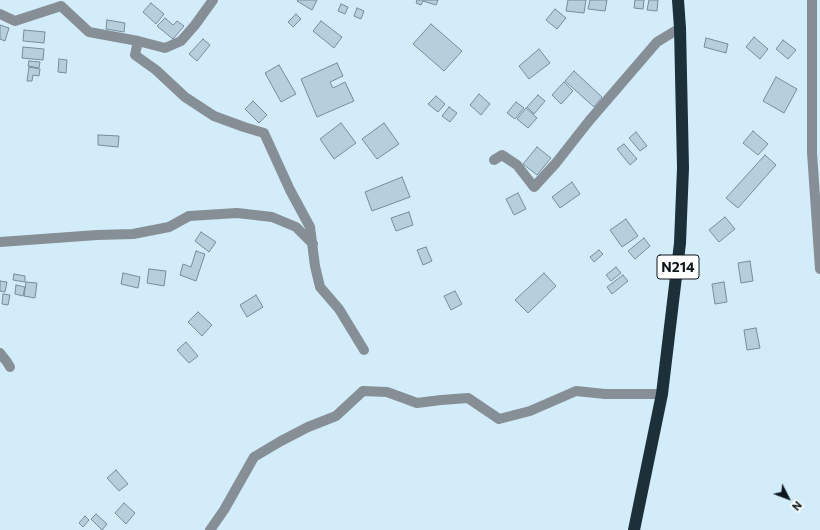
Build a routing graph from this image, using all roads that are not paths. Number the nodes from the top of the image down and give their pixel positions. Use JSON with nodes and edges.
{"nodes":[{"id":1,"x":213,"y":0,"type":"edge"},
{"id":2,"x":678,"y":0,"type":"edge"},
{"id":3,"x":812,"y":0,"type":"edge"},
{"id":4,"x":0,"y":14,"type":"edge"},
{"id":5,"x":680,"y":28,"type":"junction"},
{"id":6,"x":138,"y":40,"type":"junction"},
{"id":7,"x":494,"y":160,"type":"dead end"},
{"id":8,"x":0,"y":242,"type":"edge"},
{"id":9,"x":313,"y":244,"type":"junction"},
{"id":10,"x":820,"y":269,"type":"edge"},
{"id":11,"x":364,"y":350,"type":"dead end"},
{"id":12,"x":0,"y":353,"type":"edge"},
{"id":13,"x":10,"y":367,"type":"dead end"},
{"id":14,"x":662,"y":394,"type":"junction"},
{"id":15,"x":210,"y":530,"type":"edge"},
{"id":16,"x":634,"y":530,"type":"edge"}],
"edges":[{"from":1,"to":6,"type":"street"},
{"from":2,"to":5,"type":"highway","number":"N214"},
{"from":3,"to":10,"type":"street"},
{"from":4,"to":6,"type":"street"},
{"from":5,"to":7,"type":"street"},
{"from":5,"to":14,"type":"highway","number":"N214"},
{"from":6,"to":9,"type":"street"},
{"from":8,"to":9,"type":"street"},
{"from":9,"to":11,"type":"street"},
{"from":12,"to":13,"type":"street"},
{"from":14,"to":15,"type":"street"},
{"from":14,"to":16,"type":"highway","number":"N214"}]}
